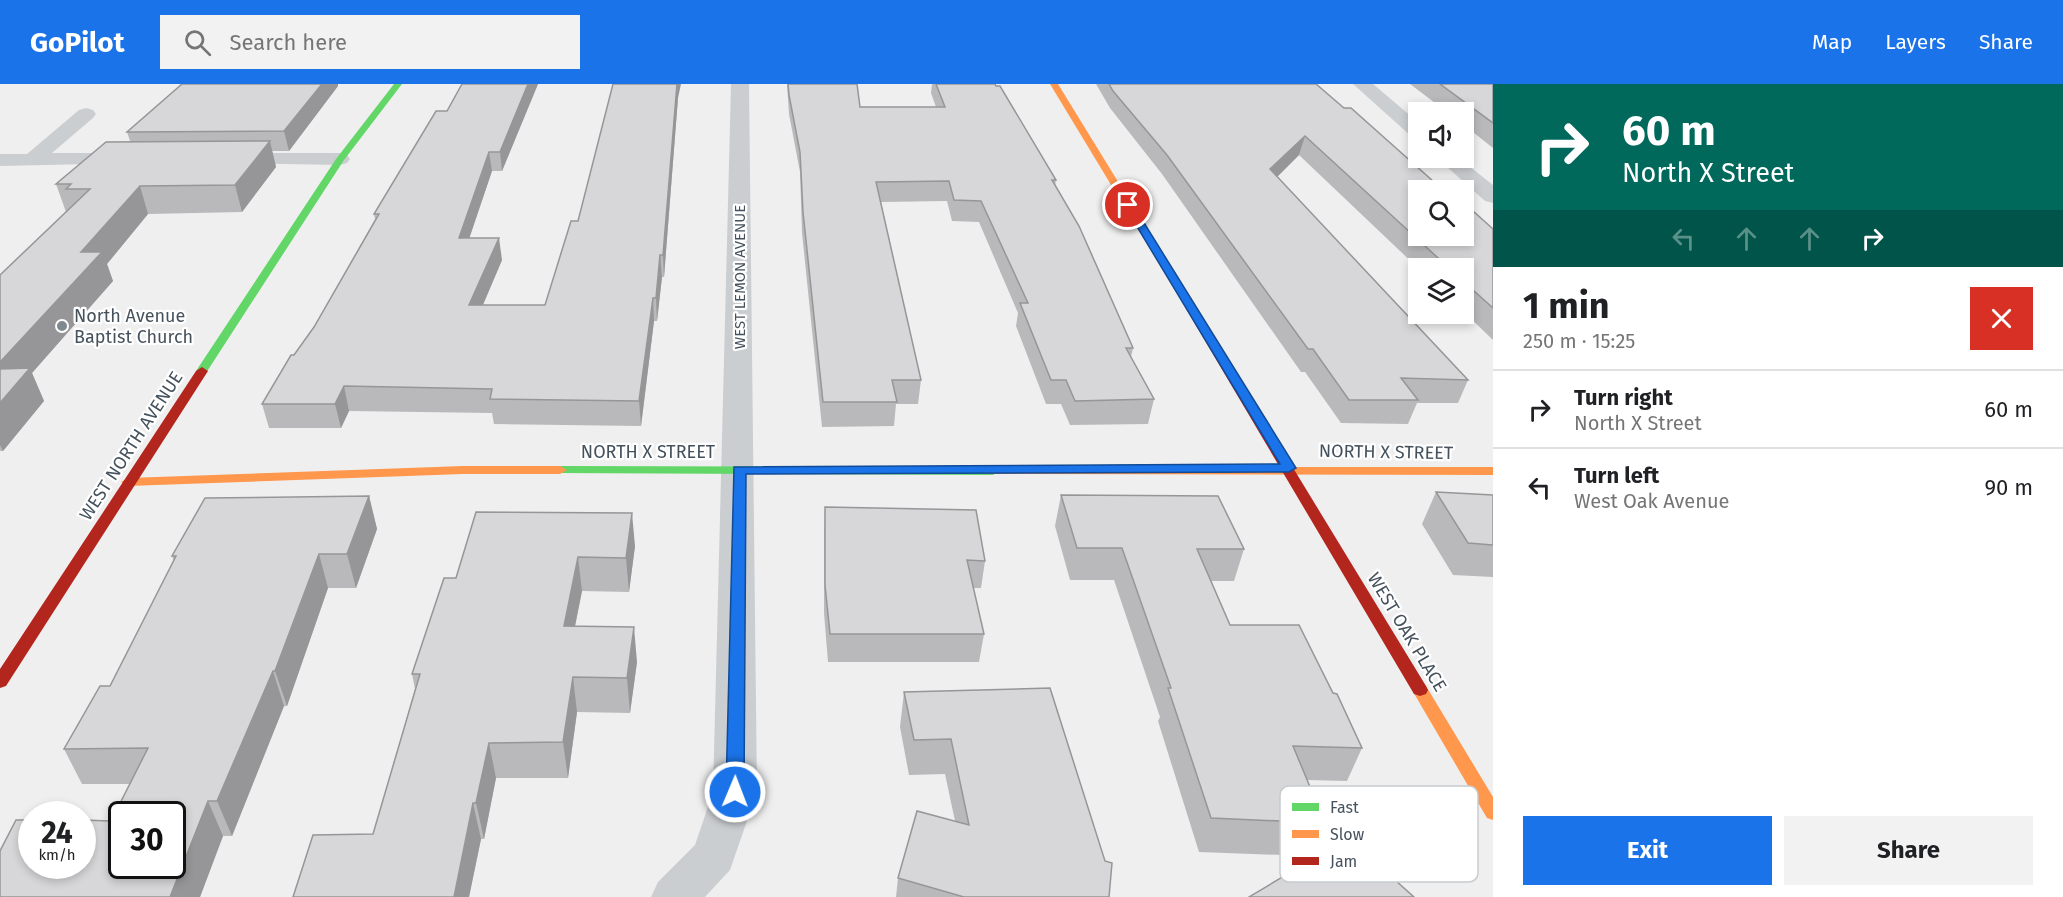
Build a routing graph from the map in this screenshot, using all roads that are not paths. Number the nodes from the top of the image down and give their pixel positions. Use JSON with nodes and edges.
{"nodes":[{"id":1,"x":398,"y":84,"type":"edge"},
{"id":2,"x":740,"y":84,"type":"edge"},
{"id":3,"x":1054,"y":84,"type":"edge"},
{"id":4,"x":1362,"y":84,"type":"edge"},
{"id":5,"x":86,"y":114,"type":"dead end"},
{"id":6,"x":1408,"y":124,"type":"edge"},
{"id":7,"x":33,"y":159,"type":"junction"},
{"id":8,"x":151,"y":159,"type":"edge"},
{"id":9,"x":210,"y":159,"type":"edge"},
{"id":10,"x":340,"y":159,"type":"junction"},
{"id":11,"x":0,"y":160,"type":"edge"},
{"id":12,"x":1459,"y":168,"type":"edge"},
{"id":13,"x":1493,"y":196,"type":"edge"},
{"id":14,"x":1289,"y":468,"type":"junction"},
{"id":15,"x":739,"y":470,"type":"junction"},
{"id":16,"x":1493,"y":471,"type":"edge"},
{"id":17,"x":128,"y":482,"type":"junction"},
{"id":18,"x":0,"y":682,"type":"edge"},
{"id":19,"x":1477,"y":786,"type":"edge"},
{"id":20,"x":1478,"y":788,"type":"edge"},
{"id":21,"x":1493,"y":813,"type":"edge"},
{"id":22,"x":675,"y":897,"type":"edge"}],
"edges":[{"from":1,"to":10,"type":"street","name":"WEST NORTH AVENUE"},
{"from":2,"to":15,"type":"street","name":"WEST LEMON AVENUE"},
{"from":3,"to":14,"type":"street","name":"WEST OAK PLACE"},
{"from":4,"to":6,"type":"street"},
{"from":5,"to":7,"type":"street"},
{"from":7,"to":8,"type":"street"},
{"from":7,"to":11,"type":"street"},
{"from":9,"to":10,"type":"street"},
{"from":10,"to":17,"type":"street","name":"WEST NORTH AVENUE"},
{"from":12,"to":13,"type":"street"},
{"from":14,"to":15,"type":"street","name":"NORTH X STREET"},
{"from":14,"to":16,"type":"street","name":"NORTH X STREET"},
{"from":14,"to":19,"type":"street","name":"WEST OAK PLACE"},
{"from":15,"to":17,"type":"street","name":"NORTH X STREET"},
{"from":15,"to":22,"type":"street","name":"WEST LEMON AVENUE"},
{"from":17,"to":18,"type":"street","name":"WEST NORTH AVENUE"},
{"from":20,"to":21,"type":"street","name":"WEST OAK PLACE"}]}
